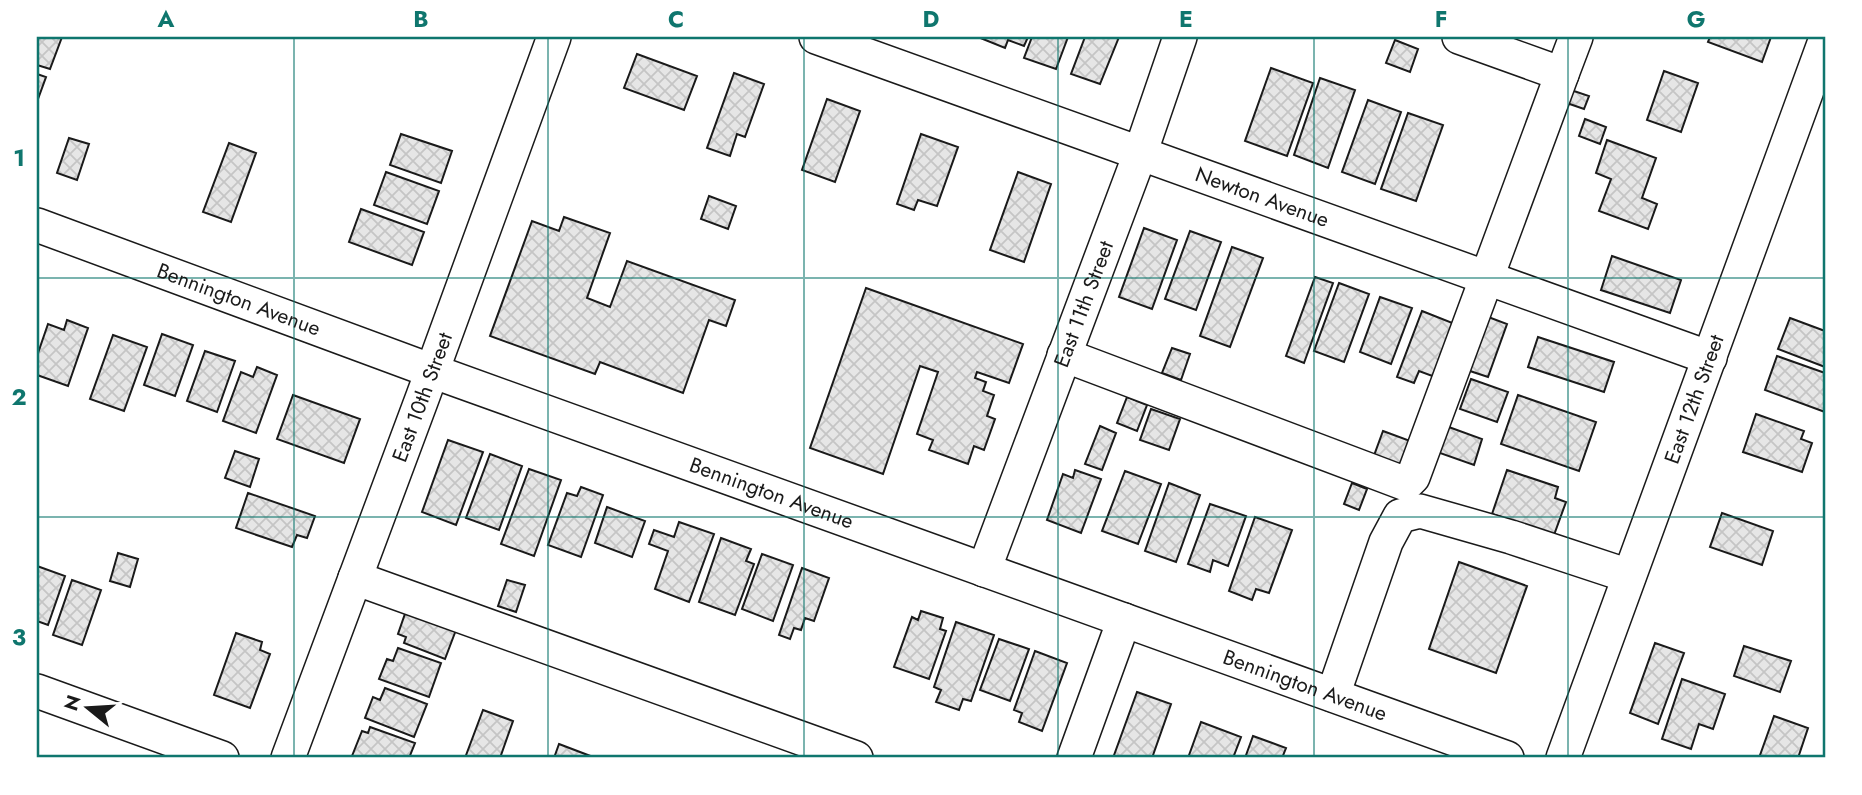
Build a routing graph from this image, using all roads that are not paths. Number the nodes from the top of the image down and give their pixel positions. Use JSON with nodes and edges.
{"nodes":[{"id":1,"x":554,"y":37,"type":"edge"},
{"id":2,"x":816,"y":37,"type":"edge"},
{"id":3,"x":1180,"y":37,"type":"edge"},
{"id":4,"x":1459,"y":37,"type":"edge"},
{"id":5,"x":1576,"y":37,"type":"edge"},
{"id":6,"x":1825,"y":44,"type":"edge"},
{"id":7,"x":1562,"y":74,"type":"junction"},
{"id":8,"x":1140,"y":154,"type":"junction"},
{"id":9,"x":37,"y":225,"type":"edge"},
{"id":10,"x":1487,"y":278,"type":"junction"},
{"id":11,"x":1064,"y":355,"type":"junction"},
{"id":12,"x":1710,"y":358,"type":"junction"},
{"id":13,"x":432,"y":371,"type":"junction"},
{"id":14,"x":984,"y":570,"type":"junction"},
{"id":15,"x":1629,"y":576,"type":"junction"},
{"id":16,"x":355,"y":578,"type":"junction"},
{"id":17,"x":1124,"y":620,"type":"junction"},
{"id":18,"x":37,"y":691,"type":"edge"},
{"id":19,"x":1333,"y":695,"type":"junction"},
{"id":20,"x":222,"y":758,"type":"edge"},
{"id":21,"x":288,"y":758,"type":"edge"},
{"id":22,"x":856,"y":758,"type":"edge"},
{"id":23,"x":1074,"y":758,"type":"edge"},
{"id":24,"x":1507,"y":758,"type":"edge"},
{"id":25,"x":1563,"y":758,"type":"edge"}],
"edges":[{"from":1,"to":13,"type":"street","name":"East 10th Street"},
{"from":2,"to":8,"type":"street","name":"Newton Avenue"},
{"from":3,"to":8,"type":"street","name":"East 11th Street"},
{"from":4,"to":7,"type":"street"},
{"from":5,"to":7,"type":"street"},
{"from":6,"to":12,"type":"street","name":"East 12th Street"},
{"from":7,"to":10,"type":"street"},
{"from":8,"to":10,"type":"street","name":"Newton Avenue"},
{"from":8,"to":11,"type":"street","name":"East 11th Street"},
{"from":9,"to":13,"type":"street","name":"Bennington Avenue"},
{"from":10,"to":11,"type":"street"},
{"from":10,"to":12,"type":"street","name":"Newton Avenue"},
{"from":11,"to":14,"type":"street","name":"East 11th Street"},
{"from":12,"to":15,"type":"street","name":"East 12th Street"},
{"from":13,"to":14,"type":"street","name":"Bennington Avenue"},
{"from":13,"to":16,"type":"street","name":"East 10th Street"},
{"from":14,"to":17,"type":"street","name":"Bennington Avenue"},
{"from":15,"to":19,"type":"street"},
{"from":15,"to":25,"type":"street","name":"East 12th Street"},
{"from":16,"to":21,"type":"street","name":"East 10th Street"},
{"from":16,"to":22,"type":"street"},
{"from":17,"to":19,"type":"street","name":"Bennington Avenue"},
{"from":17,"to":23,"type":"street"},
{"from":18,"to":20,"type":"street"},
{"from":19,"to":24,"type":"street","name":"Bennington Avenue"}]}
